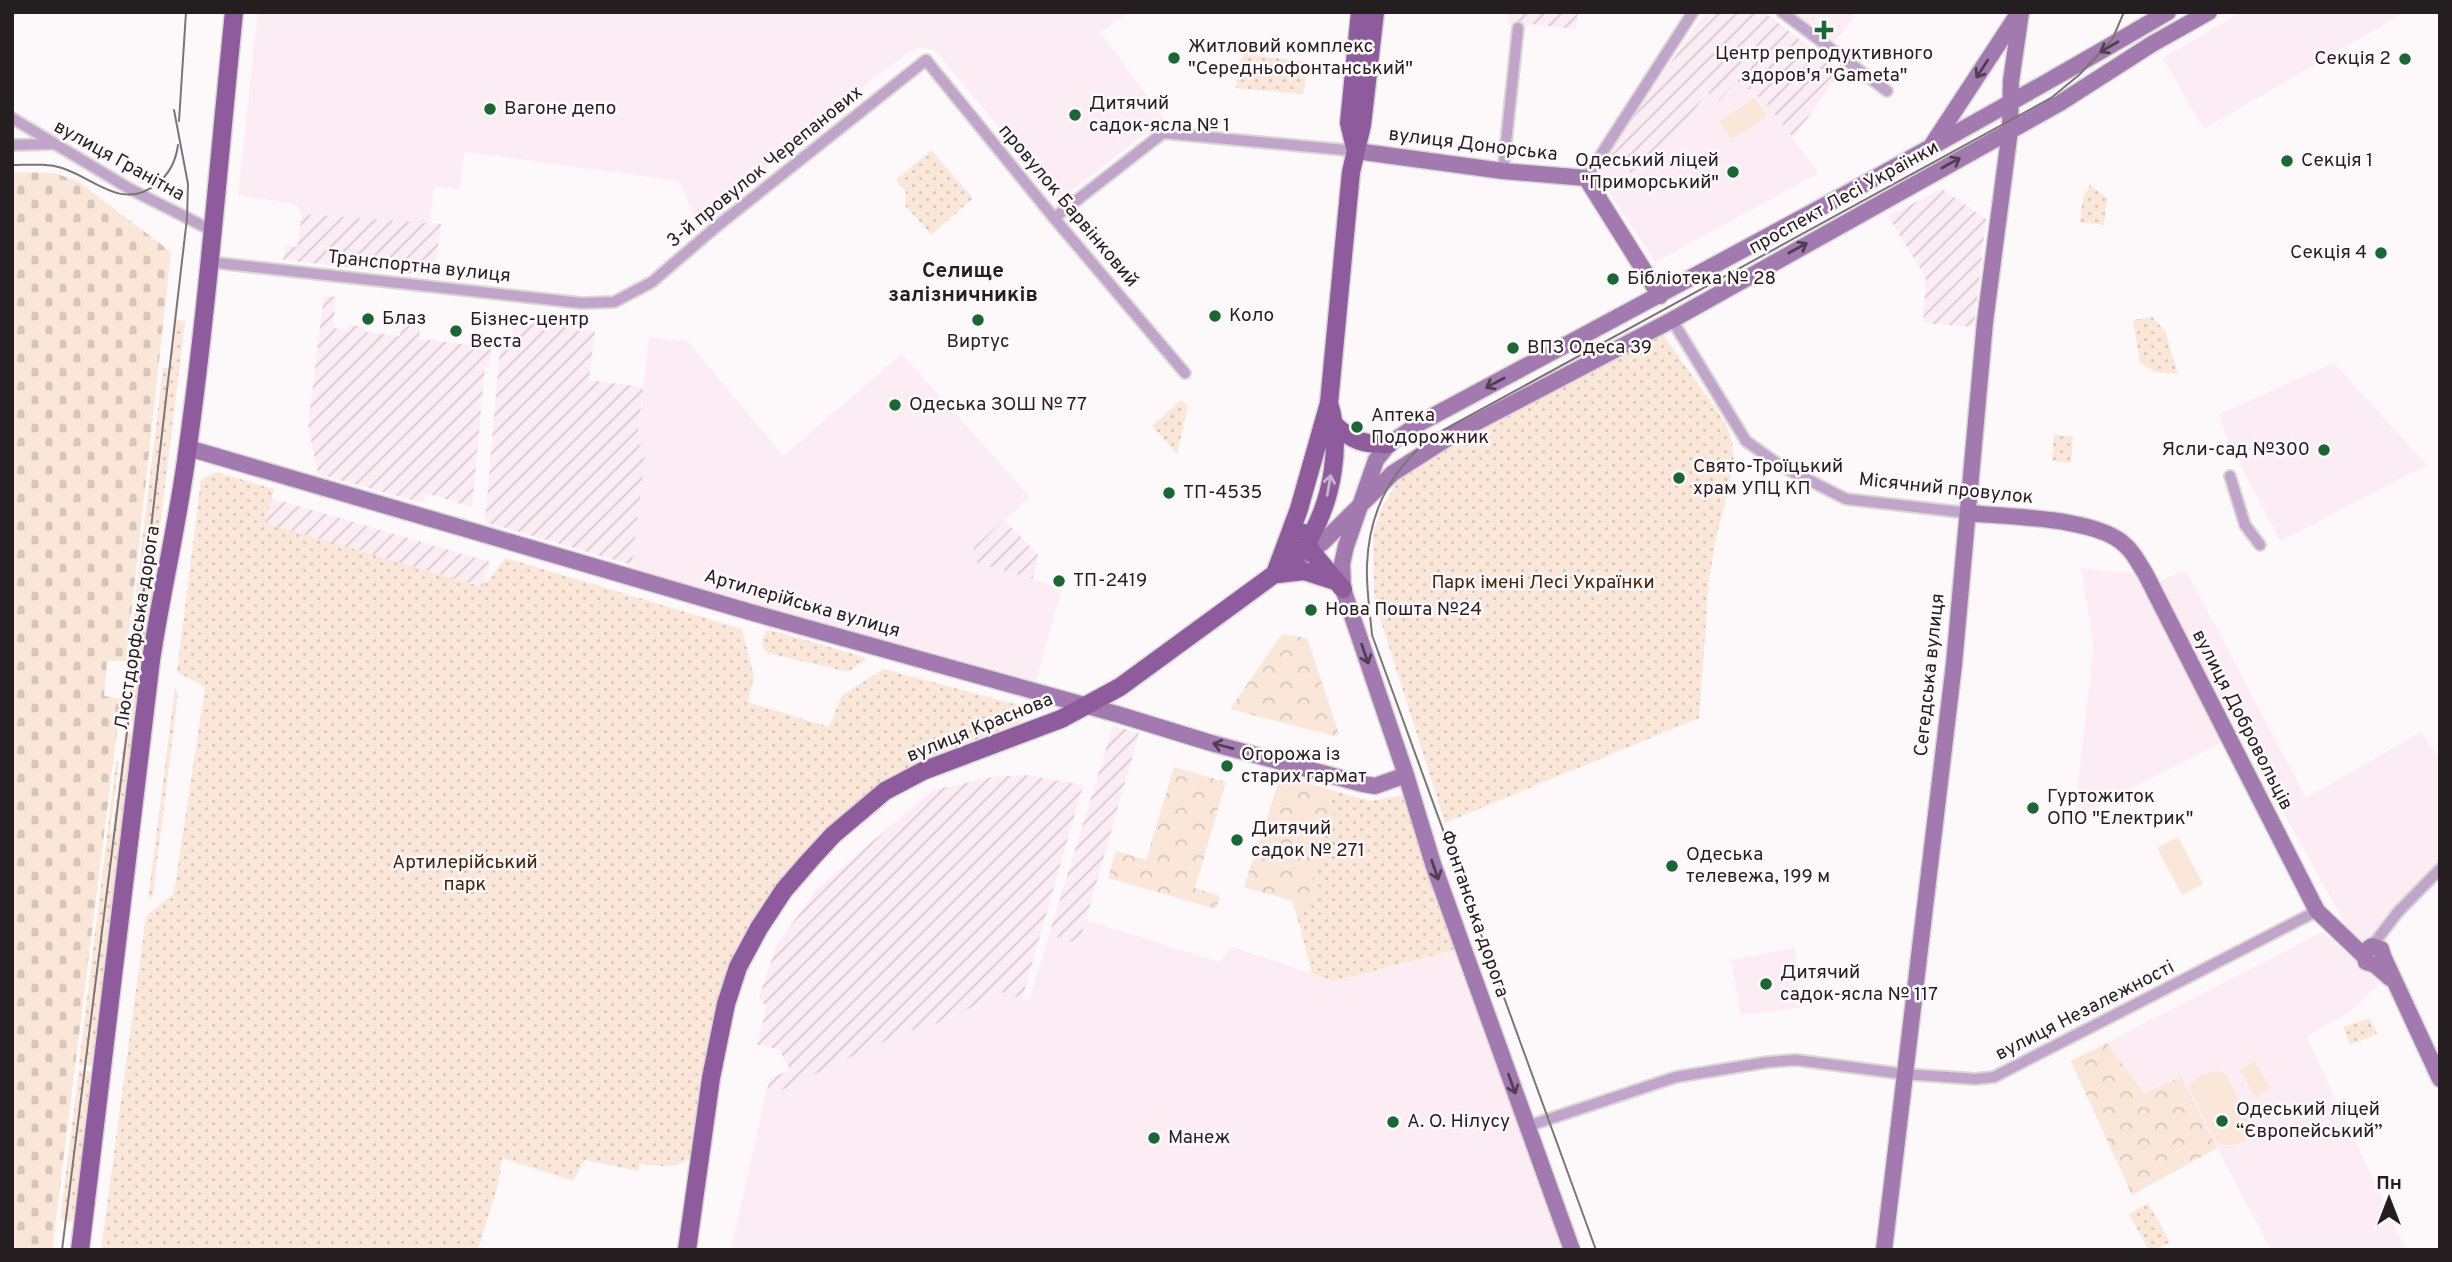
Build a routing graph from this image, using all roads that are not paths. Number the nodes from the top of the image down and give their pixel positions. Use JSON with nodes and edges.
{"nodes":[{"id":1,"x":234,"y":12,"type":"edge"},
{"id":2,"x":1360,"y":12,"type":"edge"},
{"id":3,"x":1375,"y":12,"type":"edge"},
{"id":4,"x":1693,"y":12,"type":"edge"},
{"id":5,"x":1782,"y":12,"type":"edge"},
{"id":6,"x":2020,"y":12,"type":"edge"},
{"id":7,"x":2168,"y":12,"type":"edge"},
{"id":8,"x":2209,"y":12,"type":"edge"},
{"id":9,"x":1518,"y":28,"type":"dead end"},
{"id":10,"x":926,"y":60,"type":"joint"},
{"id":11,"x":1887,"y":91,"type":"dead end"},
{"id":12,"x":2010,"y":105,"type":"junction"},
{"id":13,"x":12,"y":118,"type":"edge"},
{"id":14,"x":2010,"y":130,"type":"junction"},
{"id":15,"x":52,"y":144,"type":"junction"},
{"id":16,"x":12,"y":145,"type":"edge"},
{"id":17,"x":1931,"y":147,"type":"junction"},
{"id":18,"x":1356,"y":151,"type":"junction"},
{"id":19,"x":1503,"y":171,"type":"junction"},
{"id":20,"x":1586,"y":178,"type":"junction"},
{"id":21,"x":1054,"y":218,"type":"junction"},
{"id":22,"x":211,"y":230,"type":"junction"},
{"id":23,"x":209,"y":262,"type":"junction"},
{"id":24,"x":1660,"y":296,"type":"junction"},
{"id":25,"x":625,"y":298,"type":"joint"},
{"id":26,"x":1672,"y":320,"type":"junction"},
{"id":27,"x":1185,"y":373,"type":"dead end"},
{"id":28,"x":1329,"y":403,"type":"junction"},
{"id":29,"x":1334,"y":424,"type":"junction"},
{"id":30,"x":1389,"y":444,"type":"junction"},
{"id":31,"x":188,"y":447,"type":"junction"},
{"id":32,"x":1410,"y":461,"type":"junction"},
{"id":33,"x":2230,"y":476,"type":"dead end"},
{"id":34,"x":1359,"y":508,"type":"junction"},
{"id":35,"x":1299,"y":509,"type":"junction"},
{"id":36,"x":1968,"y":513,"type":"junction"},
{"id":37,"x":2088,"y":526,"type":"joint"},
{"id":38,"x":2260,"y":545,"type":"dead end"},
{"id":39,"x":1309,"y":547,"type":"junction"},
{"id":40,"x":1274,"y":575,"type":"junction"},
{"id":41,"x":1340,"y":586,"type":"junction"},
{"id":42,"x":1085,"y":706,"type":"junction"},
{"id":43,"x":1406,"y":775,"type":"junction"},
{"id":44,"x":2440,"y":869,"type":"edge"},
{"id":45,"x":2317,"y":911,"type":"junction"},
{"id":46,"x":2372,"y":950,"type":"junction"},
{"id":47,"x":1904,"y":1073,"type":"junction"},
{"id":48,"x":2440,"y":1079,"type":"edge"},
{"id":49,"x":1528,"y":1126,"type":"junction"},
{"id":50,"x":80,"y":1250,"type":"edge"},
{"id":51,"x":687,"y":1250,"type":"edge"},
{"id":52,"x":1572,"y":1250,"type":"edge"},
{"id":53,"x":1884,"y":1250,"type":"edge"}],
"edges":[{"from":1,"to":22,"type":"main road","name":"Люстдорфська дорога"},
{"from":2,"to":18,"type":"main road"},
{"from":3,"to":18,"type":"main road"},
{"from":4,"to":20,"type":"street"},
{"from":5,"to":11,"type":"street"},
{"from":6,"to":12,"type":"main road","name":"Сегедська вулиця"},
{"from":6,"to":17,"type":"main road","one_way":true},
{"from":7,"to":12,"type":"main road","name":"проспект Лесі Українки","one_way":true},
{"from":8,"to":14,"type":"main road","name":"проспект Лесі Українки"},
{"from":9,"to":19,"type":"street"},
{"from":10,"to":21,"type":"street","name":"провулок Барвінковий"},
{"from":10,"to":25,"type":"street","name":"3-й провулок Черепанових"},
{"from":12,"to":14,"type":"main road","name":"Сегедська вулиця"},
{"from":12,"to":17,"type":"main road","name":"проспект Лесі Українки"},
{"from":13,"to":15,"type":"street","name":"вулиця Гранітна"},
{"from":26,"to":14,"type":"main road","name":"проспект Лесі Українки","one_way":true},
{"from":14,"to":36,"type":"main road","name":"Сегедська вулиця"},
{"from":15,"to":16,"type":"street"},
{"from":15,"to":22,"type":"street","name":"вулиця Гранітна"},
{"from":17,"to":24,"type":"main road","name":"проспект Лесі Українки"},
{"from":18,"to":19,"type":"main road","name":"вулиця Донорська"},
{"from":18,"to":21,"type":"street"},
{"from":18,"to":28,"type":"main road"},
{"from":19,"to":20,"type":"main road","name":"вулиця Донорська"},
{"from":20,"to":24,"type":"main road"},
{"from":21,"to":27,"type":"street","name":"провулок Барвінковий"},
{"from":22,"to":23,"type":"main road","name":"Люстдорфська дорога"},
{"from":23,"to":25,"type":"street","name":"Транспортна вулиця"},
{"from":23,"to":31,"type":"main road","name":"Люстдорфська дорога"},
{"from":24,"to":30,"type":"main road","name":"проспект Лесі Українки","one_way":true},
{"from":26,"to":32,"type":"main road","name":"проспект Лесі Українки"},
{"from":26,"to":36,"type":"street","name":"Місячний провулок"},
{"from":28,"to":29,"type":"main road","name":"вулиця Краснова"},
{"from":28,"to":35,"type":"main road"},
{"from":29,"to":30,"type":"main road"},
{"from":39,"to":29,"type":"main road","name":"вулиця Краснова","one_way":true},
{"from":30,"to":32,"type":"main road"},
{"from":30,"to":34,"type":"main road","name":"проспект Лесі Українки"},
{"from":31,"to":42,"type":"main road","name":"Артилерійська вулиця"},
{"from":31,"to":50,"type":"main road","name":"Люстдорфська дорога"},
{"from":32,"to":34,"type":"main road","name":"проспект Лесі Українки"},
{"from":33,"to":38,"type":"street"},
{"from":34,"to":39,"type":"main road","name":"проспект Лесі Українки"},
{"from":34,"to":41,"type":"main road","name":"проспект Лесі Українки"},
{"from":35,"to":39,"type":"main road"},
{"from":35,"to":40,"type":"main road"},
{"from":36,"to":37,"type":"main road","name":"Місячний провулок"},
{"from":36,"to":47,"type":"main road","name":"Сегедська вулиця"},
{"from":37,"to":45,"type":"main road","name":"вулиця Добровольців"},
{"from":39,"to":40,"type":"main road","name":"вулиця Краснова"},
{"from":39,"to":41,"type":"main road"},
{"from":40,"to":41,"type":"main road"},
{"from":40,"to":42,"type":"main road","name":"вулиця Краснова"},
{"from":41,"to":43,"type":"main road","name":"Фонтанська дорога","one_way":true},
{"from":43,"to":42,"type":"main road","name":"Артилерійська вулиця","one_way":true},
{"from":42,"to":51,"type":"main road","name":"вулиця Краснова"},
{"from":43,"to":49,"type":"main road","name":"Фонтанська дорога","one_way":true},
{"from":44,"to":46,"type":"street"},
{"from":45,"to":46,"type":"main road","name":"вулиця Добровольців"},
{"from":45,"to":47,"type":"street","name":"вулиця Незалежності"},
{"from":46,"to":48,"type":"main road","name":"вулиця Добровольців"},
{"from":47,"to":49,"type":"street","name":"вулиця Незалежності"},
{"from":47,"to":53,"type":"main road","name":"Сегедська вулиця"},
{"from":49,"to":52,"type":"main road","name":"Фонтанська дорога"}]}
